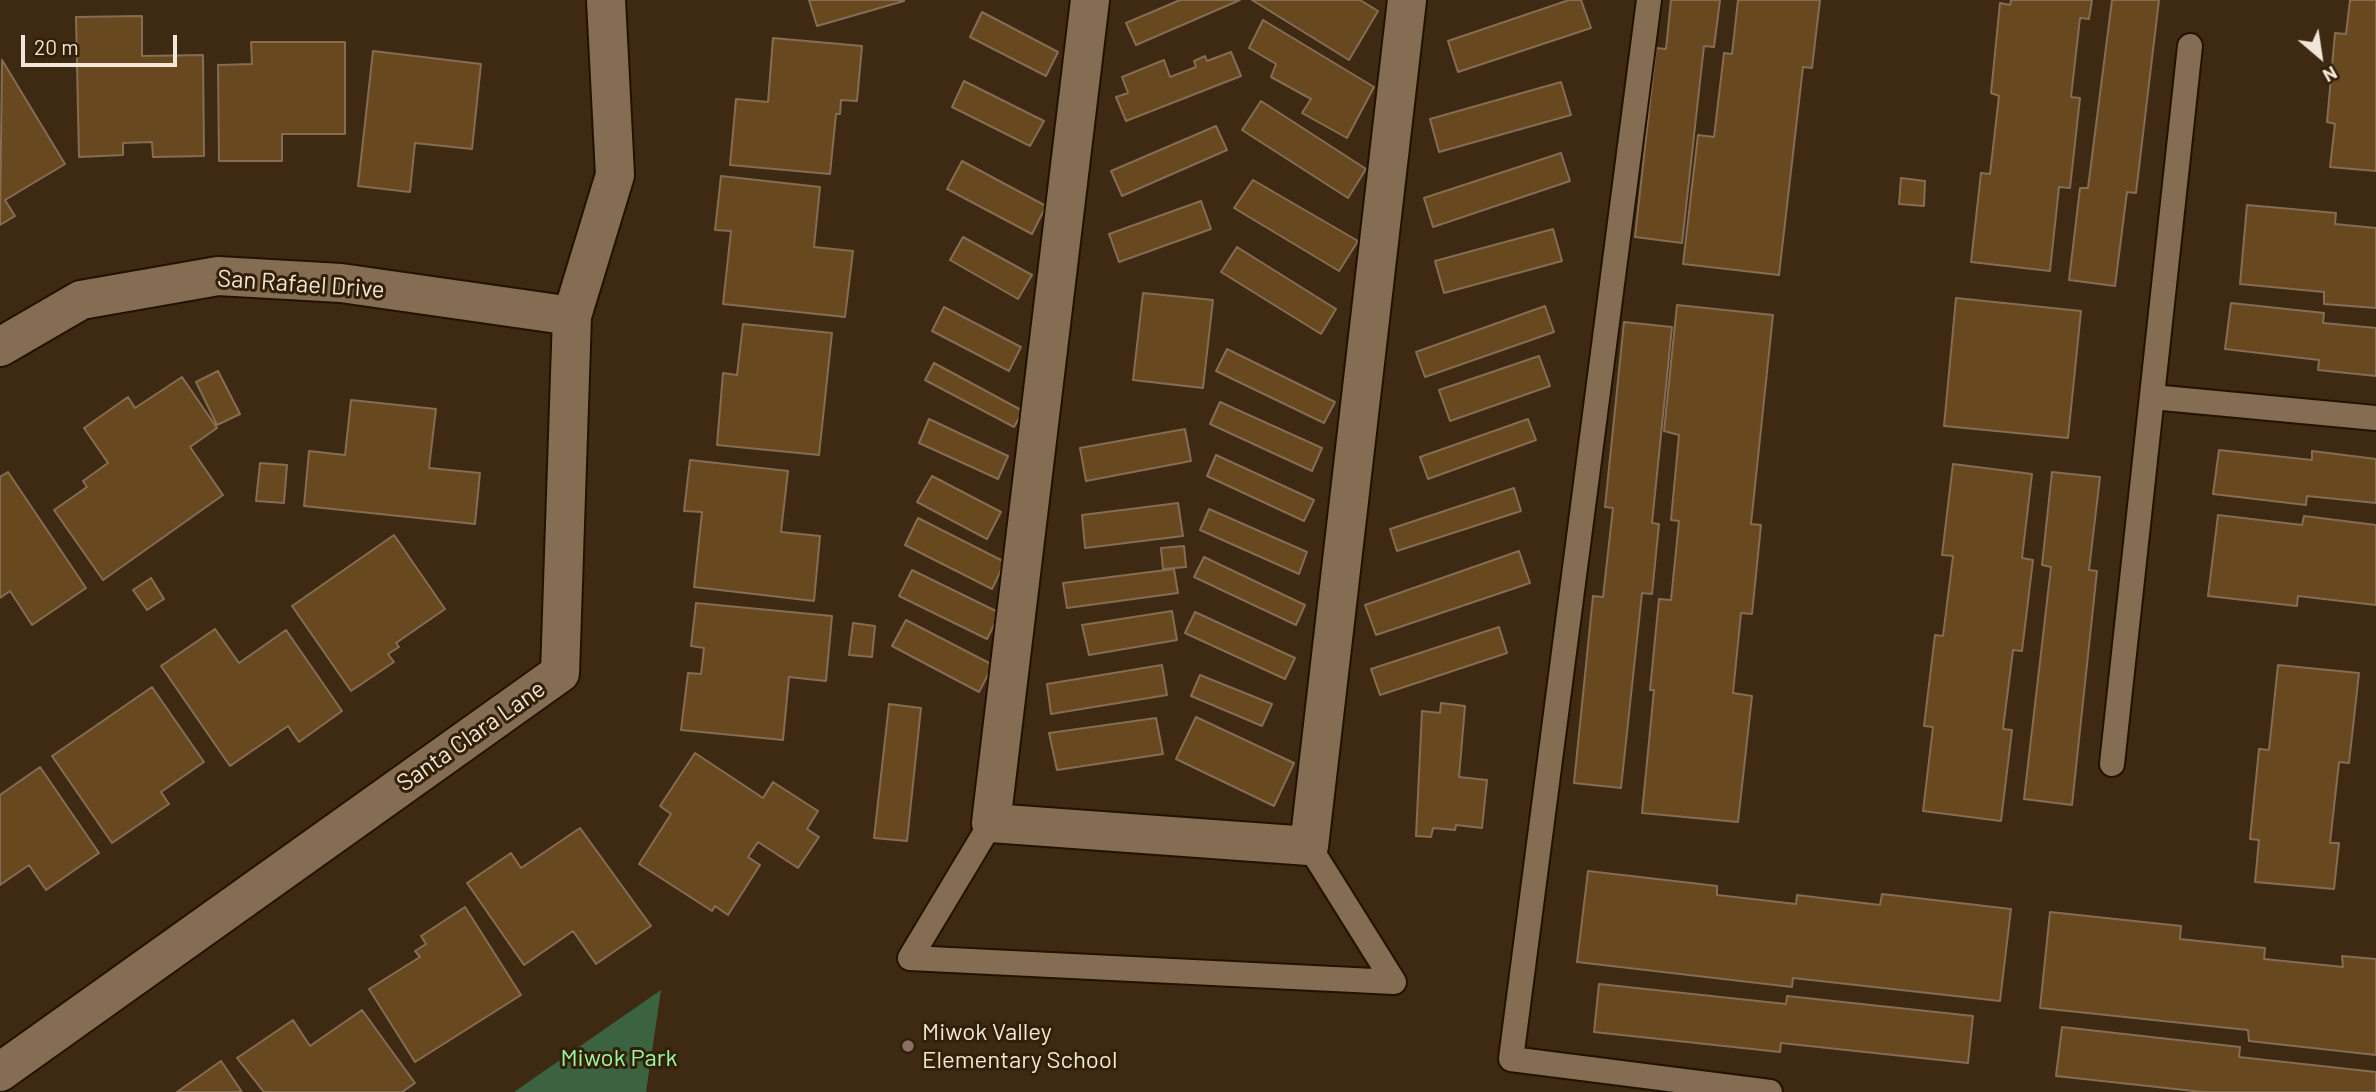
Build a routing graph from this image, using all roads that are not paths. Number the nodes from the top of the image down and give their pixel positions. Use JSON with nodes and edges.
{"nodes":[{"id":1,"x":606,"y":0,"type":"edge"},
{"id":2,"x":1090,"y":0,"type":"edge"},
{"id":3,"x":1407,"y":0,"type":"edge"},
{"id":4,"x":1649,"y":0,"type":"edge"},
{"id":5,"x":2190,"y":46,"type":"dead end"},
{"id":6,"x":572,"y":316,"type":"junction"},
{"id":7,"x":0,"y":347,"type":"edge"},
{"id":8,"x":2152,"y":397,"type":"junction"},
{"id":9,"x":2376,"y":418,"type":"edge"},
{"id":10,"x":2112,"y":764,"type":"dead end"},
{"id":11,"x":991,"y":823,"type":"junction"},
{"id":12,"x":1309,"y":846,"type":"junction"},
{"id":13,"x":0,"y":1072,"type":"edge"},
{"id":14,"x":1770,"y":1092,"type":"edge"}],
"edges":[{"from":1,"to":6,"type":"street","name":"Santa Clara Lane"},
{"from":2,"to":11,"type":"street"},
{"from":3,"to":12,"type":"street"},
{"from":4,"to":14,"type":"lane"},
{"from":5,"to":8,"type":"lane"},
{"from":6,"to":7,"type":"street","name":"San Rafael Drive"},
{"from":6,"to":13,"type":"street","name":"Santa Clara Lane"},
{"from":8,"to":9,"type":"lane"},
{"from":8,"to":10,"type":"lane"},
{"from":11,"to":12,"type":"street"},
{"from":11,"to":12,"type":"lane"}]}
